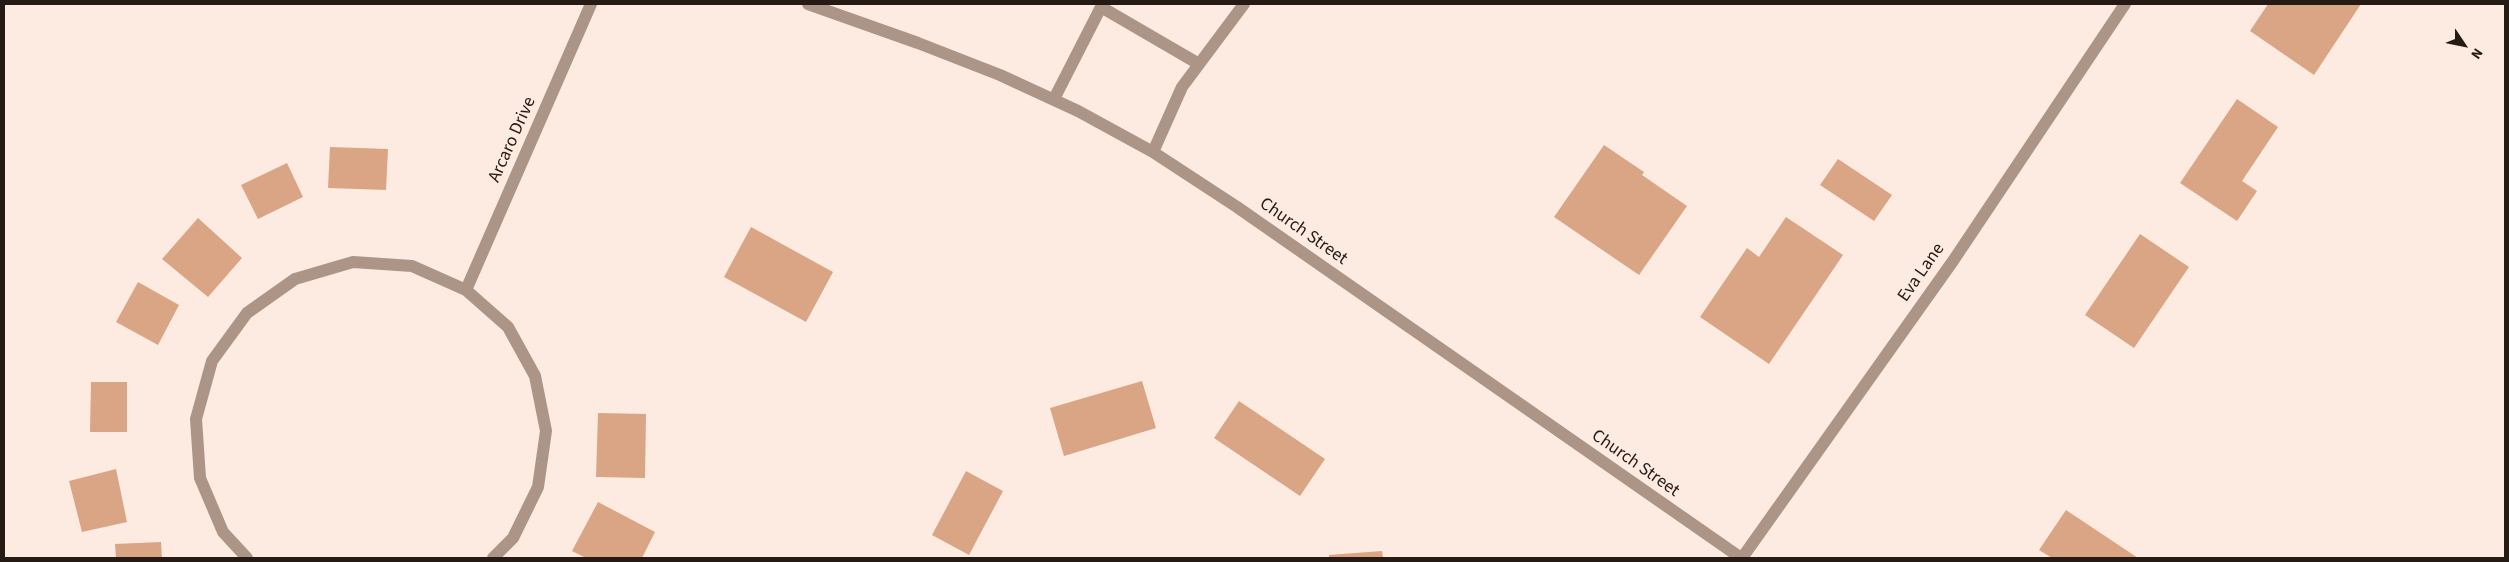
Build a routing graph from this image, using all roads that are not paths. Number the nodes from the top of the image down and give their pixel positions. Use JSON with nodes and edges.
{"nodes":[{"id":1,"x":591,"y":4,"type":"edge"},
{"id":2,"x":808,"y":4,"type":"edge"},
{"id":3,"x":1244,"y":4,"type":"edge"},
{"id":4,"x":2125,"y":4,"type":"edge"},
{"id":5,"x":1102,"y":5,"type":"edge"},
{"id":6,"x":1198,"y":64,"type":"junction"},
{"id":7,"x":1054,"y":99,"type":"junction"},
{"id":8,"x":1153,"y":152,"type":"junction"},
{"id":9,"x":466,"y":290,"type":"junction"},
{"id":10,"x":247,"y":558,"type":"edge"},
{"id":11,"x":493,"y":558,"type":"edge"},
{"id":12,"x":1741,"y":558,"type":"edge"}],
"edges":[{"from":1,"to":9,"type":"street","name":"Arcaro Drive"},
{"from":2,"to":7,"type":"street","name":"Church Street"},
{"from":3,"to":6,"type":"street"},
{"from":4,"to":12,"type":"street","name":"Eva Lane"},
{"from":5,"to":6,"type":"street"},
{"from":5,"to":7,"type":"street"},
{"from":6,"to":8,"type":"street"},
{"from":7,"to":8,"type":"street","name":"Church Street"},
{"from":8,"to":12,"type":"street","name":"Church Street"},
{"from":9,"to":10,"type":"street"},
{"from":9,"to":11,"type":"street"}]}
